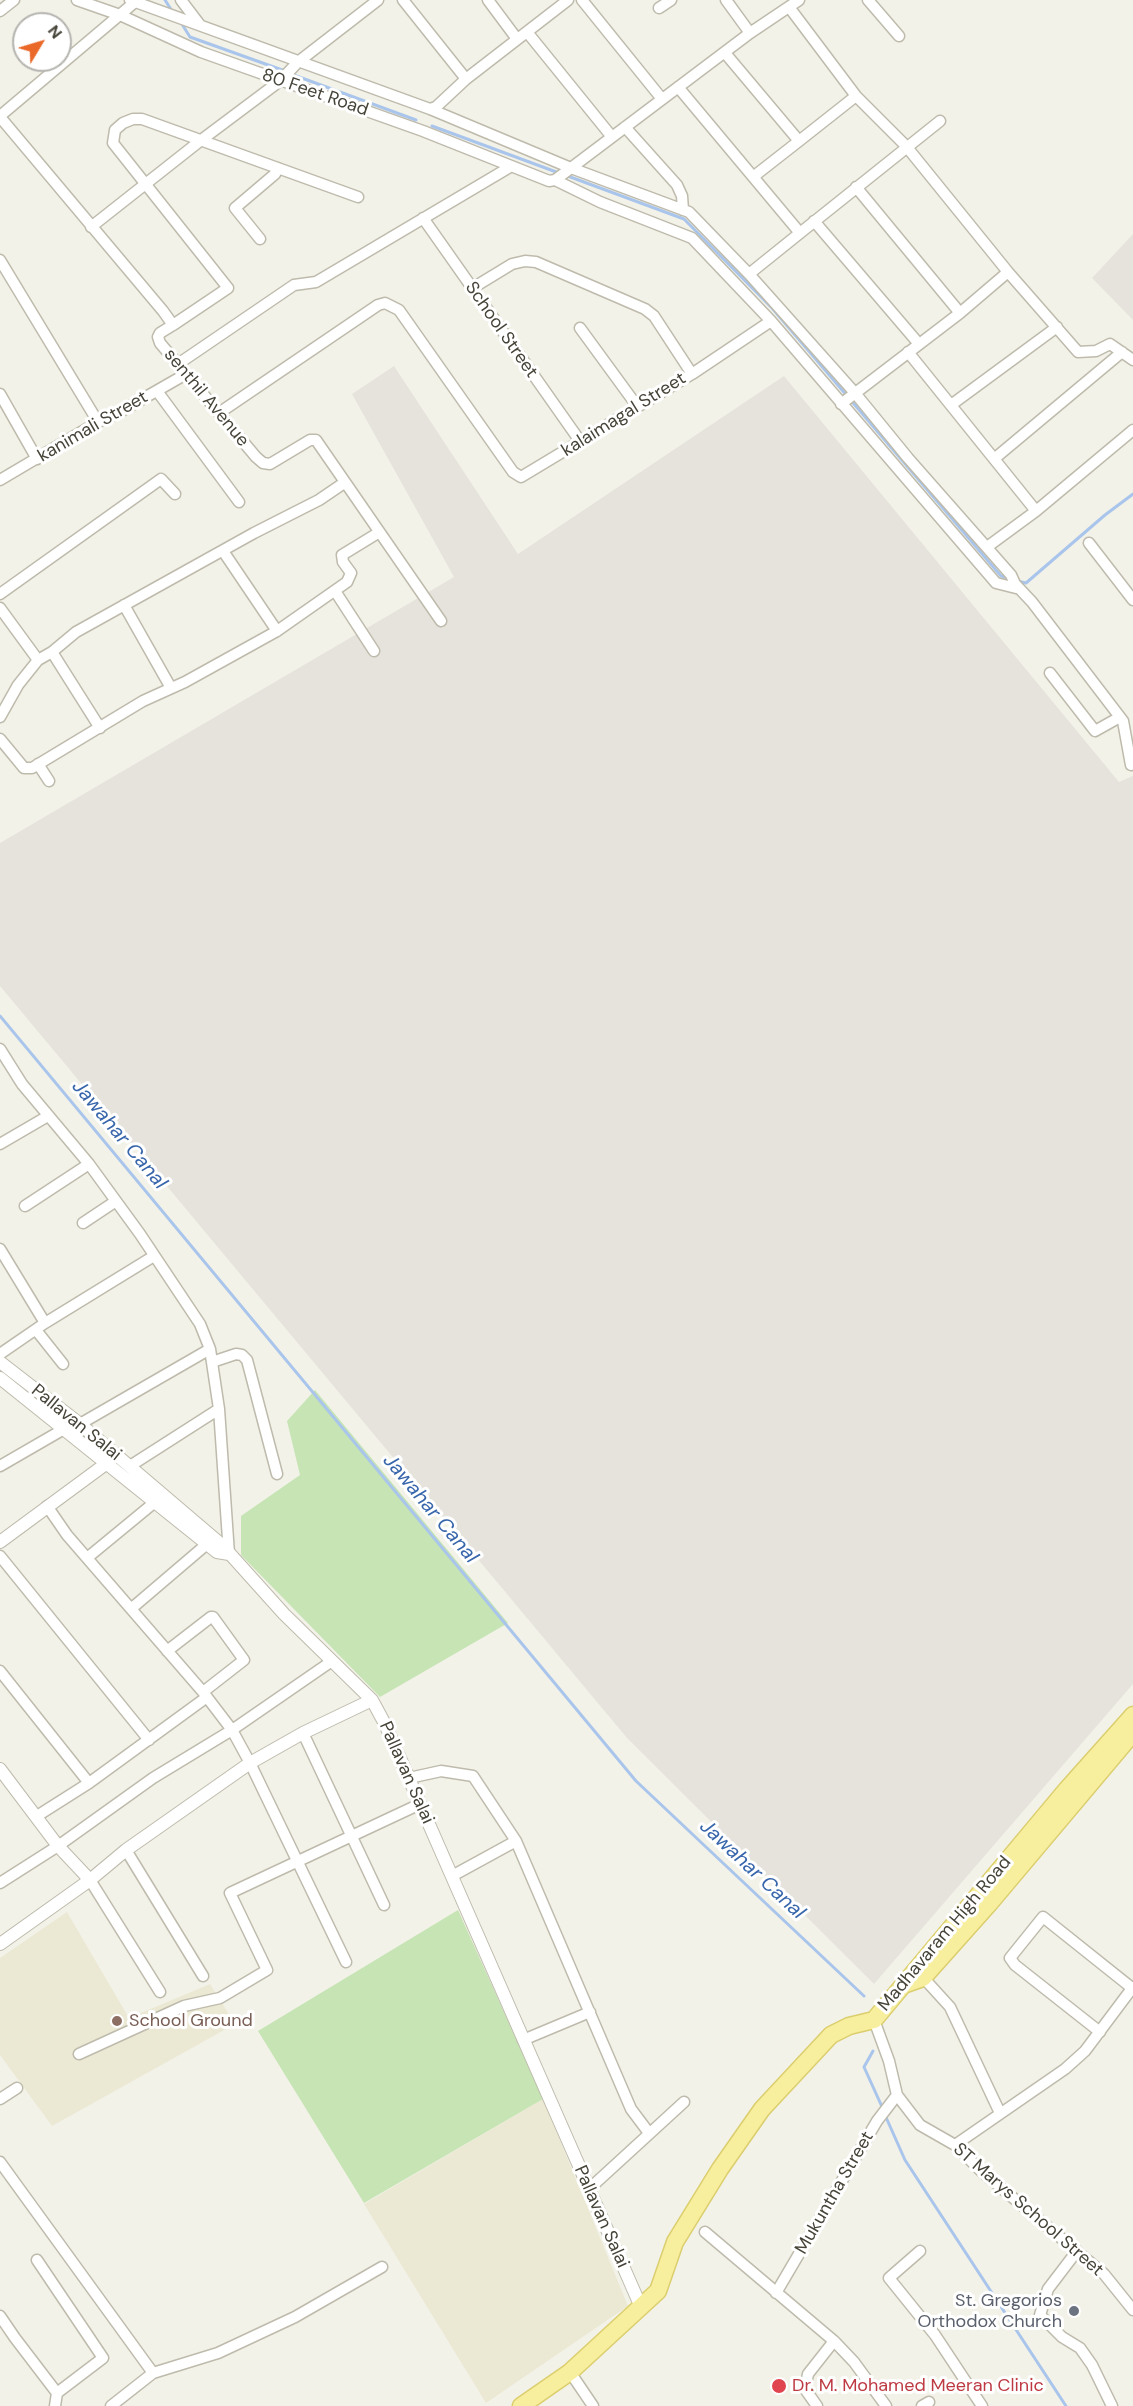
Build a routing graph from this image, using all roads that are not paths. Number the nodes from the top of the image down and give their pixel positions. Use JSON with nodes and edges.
{"nodes":[{"id":1,"x":14,"y":0,"type":"edge"},
{"id":2,"x":77,"y":0,"type":"edge"},
{"id":3,"x":181,"y":0,"type":"edge"},
{"id":4,"x":378,"y":0,"type":"edge"},
{"id":5,"x":402,"y":0,"type":"edge"},
{"id":6,"x":488,"y":0,"type":"edge"},
{"id":7,"x":568,"y":0,"type":"edge"},
{"id":8,"x":582,"y":0,"type":"edge"},
{"id":9,"x":670,"y":0,"type":"edge"},
{"id":10,"x":726,"y":0,"type":"edge"},
{"id":11,"x":799,"y":0,"type":"edge"},
{"id":12,"x":868,"y":0,"type":"edge"},
{"id":13,"x":133,"y":1,"type":"edge"},
{"id":14,"x":659,"y":8,"type":"dead end"},
{"id":15,"x":789,"y":8,"type":"junction"},
{"id":16,"x":0,"y":11,"type":"edge"},
{"id":17,"x":120,"y":15,"type":"junction"},
{"id":18,"x":195,"y":24,"type":"junction"},
{"id":19,"x":527,"y":32,"type":"junction"},
{"id":20,"x":750,"y":33,"type":"junction"},
{"id":21,"x":898,"y":36,"type":"dead end"},
{"id":22,"x":518,"y":39,"type":"junction"},
{"id":23,"x":725,"y":52,"type":"junction"},
{"id":24,"x":296,"y":66,"type":"junction"},
{"id":25,"x":466,"y":79,"type":"junction"},
{"id":26,"x":282,"y":80,"type":"junction"},
{"id":27,"x":678,"y":87,"type":"junction"},
{"id":28,"x":856,"y":96,"type":"junction"},
{"id":29,"x":662,"y":99,"type":"junction"},
{"id":30,"x":0,"y":117,"type":"edge"},
{"id":31,"x":425,"y":117,"type":"junction"},
{"id":32,"x":940,"y":121,"type":"dead end"},
{"id":33,"x":625,"y":127,"type":"junction"},
{"id":34,"x":612,"y":137,"type":"junction"},
{"id":35,"x":200,"y":141,"type":"junction"},
{"id":36,"x":798,"y":141,"type":"junction"},
{"id":37,"x":906,"y":146,"type":"junction"},
{"id":38,"x":510,"y":167,"type":"junction"},
{"id":39,"x":278,"y":168,"type":"junction"},
{"id":40,"x":569,"y":170,"type":"junction"},
{"id":41,"x":753,"y":177,"type":"junction"},
{"id":42,"x":555,"y":180,"type":"junction"},
{"id":43,"x":145,"y":185,"type":"junction"},
{"id":44,"x":856,"y":187,"type":"junction"},
{"id":45,"x":358,"y":197,"type":"dead end"},
{"id":46,"x":683,"y":210,"type":"junction"},
{"id":47,"x":423,"y":218,"type":"junction"},
{"id":48,"x":814,"y":222,"type":"junction"},
{"id":49,"x":91,"y":227,"type":"junction"},
{"id":50,"x":800,"y":233,"type":"junction"},
{"id":51,"x":260,"y":239,"type":"dead end"},
{"id":52,"x":0,"y":260,"type":"edge"},
{"id":53,"x":1008,"y":272,"type":"junction"},
{"id":54,"x":749,"y":274,"type":"junction"},
{"id":55,"x":471,"y":289,"type":"junction"},
{"id":56,"x":960,"y":313,"type":"junction"},
{"id":57,"x":771,"y":321,"type":"junction"},
{"id":58,"x":173,"y":325,"type":"junction"},
{"id":59,"x":1057,"y":327,"type":"junction"},
{"id":60,"x":580,"y":328,"type":"dead end"},
{"id":61,"x":919,"y":344,"type":"junction"},
{"id":62,"x":908,"y":352,"type":"junction"},
{"id":63,"x":1122,"y":352,"type":"junction"},
{"id":64,"x":1133,"y":360,"type":"edge"},
{"id":65,"x":178,"y":364,"type":"junction"},
{"id":66,"x":186,"y":374,"type":"junction"},
{"id":67,"x":692,"y":374,"type":"junction"},
{"id":68,"x":157,"y":391,"type":"junction"},
{"id":69,"x":0,"y":394,"type":"edge"},
{"id":70,"x":854,"y":394,"type":"junction"},
{"id":71,"x":842,"y":403,"type":"junction"},
{"id":72,"x":951,"y":405,"type":"junction"},
{"id":73,"x":636,"y":406,"type":"junction"},
{"id":74,"x":219,"y":413,"type":"junction"},
{"id":75,"x":98,"y":422,"type":"junction"},
{"id":76,"x":1133,"y":430,"type":"edge"},
{"id":77,"x":580,"y":441,"type":"junction"},
{"id":78,"x":37,"y":459,"type":"junction"},
{"id":79,"x":994,"y":459,"type":"junction"},
{"id":80,"x":0,"y":480,"type":"edge"},
{"id":81,"x":344,"y":483,"type":"junction"},
{"id":82,"x":175,"y":494,"type":"dead end"},
{"id":83,"x":239,"y":502,"type":"dead end"},
{"id":84,"x":1036,"y":511,"type":"junction"},
{"id":85,"x":378,"y":532,"type":"junction"},
{"id":86,"x":1089,"y":543,"type":"dead end"},
{"id":87,"x":987,"y":547,"type":"junction"},
{"id":88,"x":223,"y":551,"type":"junction"},
{"id":89,"x":1016,"y":582,"type":"junction"},
{"id":90,"x":335,"y":591,"type":"junction"},
{"id":91,"x":0,"y":594,"type":"edge"},
{"id":92,"x":1133,"y":600,"type":"edge"},
{"id":93,"x":124,"y":605,"type":"junction"},
{"id":94,"x":0,"y":608,"type":"edge"},
{"id":95,"x":441,"y":621,"type":"dead end"},
{"id":96,"x":277,"y":631,"type":"junction"},
{"id":97,"x":374,"y":651,"type":"dead end"},
{"id":98,"x":52,"y":652,"type":"junction"},
{"id":99,"x":38,"y":660,"type":"junction"},
{"id":100,"x":1050,"y":673,"type":"dead end"},
{"id":101,"x":171,"y":688,"type":"junction"},
{"id":102,"x":0,"y":717,"type":"edge"},
{"id":103,"x":1125,"y":721,"type":"edge"},
{"id":104,"x":100,"y":728,"type":"junction"},
{"id":105,"x":0,"y":739,"type":"edge"},
{"id":106,"x":38,"y":764,"type":"junction"},
{"id":107,"x":1131,"y":765,"type":"dead end"},
{"id":108,"x":49,"y":781,"type":"dead end"},
{"id":109,"x":0,"y":1049,"type":"edge"},
{"id":110,"x":48,"y":1116,"type":"junction"},
{"id":111,"x":0,"y":1144,"type":"edge"},
{"id":112,"x":89,"y":1164,"type":"junction"},
{"id":113,"x":116,"y":1201,"type":"junction"},
{"id":114,"x":25,"y":1206,"type":"dead end"},
{"id":115,"x":83,"y":1223,"type":"dead end"},
{"id":116,"x":0,"y":1249,"type":"edge"},
{"id":117,"x":154,"y":1256,"type":"junction"},
{"id":118,"x":41,"y":1326,"type":"junction"},
{"id":119,"x":210,"y":1348,"type":"junction"},
{"id":120,"x":0,"y":1354,"type":"edge"},
{"id":121,"x":0,"y":1362,"type":"edge"},
{"id":122,"x":212,"y":1362,"type":"junction"},
{"id":123,"x":63,"y":1364,"type":"dead end"},
{"id":124,"x":0,"y":1378,"type":"edge"},
{"id":125,"x":219,"y":1409,"type":"junction"},
{"id":126,"x":80,"y":1424,"type":"junction"},
{"id":127,"x":64,"y":1429,"type":"junction"},
{"id":128,"x":107,"y":1463,"type":"junction"},
{"id":129,"x":130,"y":1466,"type":"junction"},
{"id":130,"x":0,"y":1467,"type":"edge"},
{"id":131,"x":277,"y":1474,"type":"dead end"},
{"id":132,"x":155,"y":1502,"type":"junction"},
{"id":133,"x":47,"y":1506,"type":"junction"},
{"id":134,"x":0,"y":1542,"type":"edge"},
{"id":135,"x":207,"y":1544,"type":"junction"},
{"id":136,"x":229,"y":1554,"type":"junction"},
{"id":137,"x":0,"y":1556,"type":"edge"},
{"id":138,"x":87,"y":1558,"type":"junction"},
{"id":139,"x":132,"y":1608,"type":"junction"},
{"id":140,"x":168,"y":1651,"type":"junction"},
{"id":141,"x":332,"y":1661,"type":"junction"},
{"id":142,"x":0,"y":1671,"type":"edge"},
{"id":143,"x":205,"y":1694,"type":"junction"},
{"id":144,"x":372,"y":1700,"type":"junction"},
{"id":145,"x":1133,"y":1715,"type":"edge"},
{"id":146,"x":232,"y":1730,"type":"junction"},
{"id":147,"x":303,"y":1733,"type":"junction"},
{"id":148,"x":149,"y":1740,"type":"junction"},
{"id":149,"x":1126,"y":1741,"type":"edge"},
{"id":150,"x":250,"y":1762,"type":"junction"},
{"id":151,"x":0,"y":1769,"type":"edge"},
{"id":152,"x":409,"y":1778,"type":"junction"},
{"id":153,"x":89,"y":1784,"type":"junction"},
{"id":154,"x":420,"y":1804,"type":"junction"},
{"id":155,"x":37,"y":1816,"type":"junction"},
{"id":156,"x":349,"y":1835,"type":"junction"},
{"id":157,"x":516,"y":1841,"type":"junction"},
{"id":158,"x":58,"y":1846,"type":"junction"},
{"id":159,"x":126,"y":1850,"type":"junction"},
{"id":160,"x":296,"y":1860,"type":"junction"},
{"id":161,"x":452,"y":1876,"type":"junction"},
{"id":162,"x":90,"y":1880,"type":"junction"},
{"id":163,"x":0,"y":1883,"type":"edge"},
{"id":164,"x":384,"y":1905,"type":"dead end"},
{"id":165,"x":0,"y":1944,"type":"edge"},
{"id":166,"x":346,"y":1962,"type":"dead end"},
{"id":167,"x":920,"y":1974,"type":"junction"},
{"id":168,"x":202,"y":1976,"type":"dead end"},
{"id":169,"x":1132,"y":1988,"type":"edge"},
{"id":170,"x":160,"y":1992,"type":"dead end"},
{"id":171,"x":590,"y":2013,"type":"junction"},
{"id":172,"x":874,"y":2020,"type":"junction"},
{"id":173,"x":1100,"y":2032,"type":"junction"},
{"id":174,"x":524,"y":2040,"type":"junction"},
{"id":175,"x":79,"y":2054,"type":"dead end"},
{"id":176,"x":17,"y":2088,"type":"dead end"},
{"id":177,"x":897,"y":2095,"type":"junction"},
{"id":178,"x":0,"y":2099,"type":"edge"},
{"id":179,"x":684,"y":2102,"type":"dead end"},
{"id":180,"x":1000,"y":2114,"type":"junction"},
{"id":181,"x":650,"y":2133,"type":"junction"},
{"id":182,"x":955,"y":2145,"type":"junction"},
{"id":183,"x":0,"y":2162,"type":"edge"},
{"id":184,"x":589,"y":2189,"type":"junction"},
{"id":185,"x":705,"y":2232,"type":"dead end"},
{"id":186,"x":920,"y":2251,"type":"dead end"},
{"id":187,"x":1077,"y":2251,"type":"junction"},
{"id":188,"x":37,"y":2259,"type":"dead end"},
{"id":189,"x":382,"y":2267,"type":"dead end"},
{"id":190,"x":776,"y":2293,"type":"junction"},
{"id":191,"x":641,"y":2307,"type":"junction"},
{"id":192,"x":1133,"y":2310,"type":"edge"},
{"id":193,"x":0,"y":2316,"type":"edge"},
{"id":194,"x":834,"y":2341,"type":"junction"},
{"id":195,"x":570,"y":2372,"type":"junction"},
{"id":196,"x":153,"y":2373,"type":"junction"},
{"id":197,"x":57,"y":2393,"type":"junction"},
{"id":198,"x":124,"y":2401,"type":"edge"},
{"id":199,"x":55,"y":2406,"type":"edge"},
{"id":200,"x":111,"y":2406,"type":"edge"},
{"id":201,"x":521,"y":2406,"type":"edge"},
{"id":202,"x":593,"y":2406,"type":"edge"},
{"id":203,"x":817,"y":2406,"type":"edge"},
{"id":204,"x":886,"y":2406,"type":"edge"},
{"id":205,"x":982,"y":2406,"type":"edge"},
{"id":206,"x":1112,"y":2406,"type":"edge"}],
"edges":[{"from":1,"to":16,"type":"street"},
{"from":2,"to":17,"type":"street","name":"80 Feet Road"},
{"from":3,"to":18,"type":"street"},
{"from":4,"to":24,"type":"street"},
{"from":5,"to":25,"type":"street"},
{"from":6,"to":22,"type":"street"},
{"from":7,"to":19,"type":"street"},
{"from":8,"to":29,"type":"street"},
{"from":9,"to":14,"type":"street"},
{"from":10,"to":20,"type":"street"},
{"from":11,"to":15,"type":"street"},
{"from":12,"to":21,"type":"street"},
{"from":13,"to":17,"type":"street"},
{"from":13,"to":18,"type":"street","name":"80 Feet Road"},
{"from":15,"to":20,"type":"street"},
{"from":15,"to":28,"type":"street"},
{"from":17,"to":26,"type":"street","name":"80 Feet Road"},
{"from":17,"to":30,"type":"street"},
{"from":18,"to":24,"type":"street","name":"80 Feet Road"},
{"from":19,"to":22,"type":"street"},
{"from":19,"to":34,"type":"street"},
{"from":20,"to":23,"type":"street"},
{"from":22,"to":25,"type":"street"},
{"from":23,"to":27,"type":"street"},
{"from":23,"to":36,"type":"street"},
{"from":24,"to":26,"type":"street"},
{"from":24,"to":31,"type":"street","name":"80 Feet Road"},
{"from":25,"to":31,"type":"street"},
{"from":26,"to":31,"type":"street","name":"80 Feet Road"},
{"from":26,"to":35,"type":"street"},
{"from":27,"to":29,"type":"street"},
{"from":27,"to":41,"type":"street"},
{"from":28,"to":36,"type":"street"},
{"from":28,"to":37,"type":"street"},
{"from":29,"to":33,"type":"street"},
{"from":30,"to":49,"type":"street","name":"senthil Avenue"},
{"from":31,"to":38,"type":"street","name":"80 Feet Road"},
{"from":31,"to":40,"type":"street","name":"80 Feet Road"},
{"from":32,"to":37,"type":"street"},
{"from":33,"to":34,"type":"street"},
{"from":33,"to":46,"type":"street"},
{"from":34,"to":40,"type":"street"},
{"from":35,"to":39,"type":"street"},
{"from":35,"to":43,"type":"street"},
{"from":35,"to":43,"type":"street"},
{"from":36,"to":41,"type":"street"},
{"from":37,"to":44,"type":"street"},
{"from":37,"to":53,"type":"street"},
{"from":38,"to":42,"type":"street","name":"80 Feet Road"},
{"from":38,"to":47,"type":"street"},
{"from":39,"to":45,"type":"street"},
{"from":39,"to":51,"type":"street"},
{"from":40,"to":42,"type":"street"},
{"from":40,"to":46,"type":"street","name":"80 Feet Road"},
{"from":41,"to":50,"type":"street"},
{"from":42,"to":57,"type":"street","name":"80 Feet Road"},
{"from":43,"to":49,"type":"street"},
{"from":43,"to":58,"type":"street"},
{"from":44,"to":48,"type":"street"},
{"from":44,"to":56,"type":"street"},
{"from":46,"to":54,"type":"street","name":"80 Feet Road"},
{"from":47,"to":55,"type":"street","name":"School Street"},
{"from":47,"to":65,"type":"street"},
{"from":48,"to":50,"type":"street"},
{"from":48,"to":61,"type":"street"},
{"from":49,"to":58,"type":"street","name":"senthil Avenue"},
{"from":50,"to":54,"type":"street"},
{"from":52,"to":75,"type":"street"},
{"from":53,"to":56,"type":"street"},
{"from":53,"to":59,"type":"street"},
{"from":54,"to":70,"type":"street","name":"80 Feet Road"},
{"from":55,"to":67,"type":"street"},
{"from":55,"to":77,"type":"street","name":"School Street"},
{"from":56,"to":61,"type":"street"},
{"from":57,"to":67,"type":"street","name":"kalaimagal Street"},
{"from":57,"to":71,"type":"street"},
{"from":58,"to":65,"type":"street","name":"senthil Avenue"},
{"from":59,"to":63,"type":"street"},
{"from":59,"to":72,"type":"street"},
{"from":60,"to":73,"type":"street"},
{"from":61,"to":62,"type":"street"},
{"from":62,"to":70,"type":"street"},
{"from":62,"to":72,"type":"street"},
{"from":63,"to":64,"type":"street"},
{"from":63,"to":79,"type":"street"},
{"from":65,"to":66,"type":"street","name":"senthil Avenue"},
{"from":66,"to":68,"type":"street","name":"kanimali Street"},
{"from":66,"to":74,"type":"street","name":"senthil Avenue"},
{"from":67,"to":73,"type":"street","name":"kalaimagal Street"},
{"from":68,"to":75,"type":"street","name":"kanimali Street"},
{"from":68,"to":83,"type":"street"},
{"from":69,"to":78,"type":"street"},
{"from":70,"to":71,"type":"street"},
{"from":70,"to":87,"type":"street"},
{"from":71,"to":89,"type":"street"},
{"from":72,"to":79,"type":"street"},
{"from":73,"to":77,"type":"street","name":"kalaimagal Street"},
{"from":74,"to":77,"type":"street","name":"kalaimagal Street"},
{"from":74,"to":81,"type":"street","name":"senthil Avenue"},
{"from":75,"to":78,"type":"street","name":"kanimali Street"},
{"from":76,"to":84,"type":"street"},
{"from":78,"to":80,"type":"street","name":"kanimali Street"},
{"from":79,"to":84,"type":"street"},
{"from":81,"to":85,"type":"street","name":"senthil Avenue"},
{"from":81,"to":88,"type":"street"},
{"from":82,"to":91,"type":"street"},
{"from":84,"to":87,"type":"street"},
{"from":85,"to":90,"type":"street"},
{"from":85,"to":95,"type":"street","name":"senthil Avenue"},
{"from":86,"to":92,"type":"street"},
{"from":87,"to":89,"type":"street"},
{"from":88,"to":93,"type":"street"},
{"from":88,"to":96,"type":"street"},
{"from":89,"to":103,"type":"street"},
{"from":90,"to":96,"type":"street"},
{"from":90,"to":97,"type":"street"},
{"from":93,"to":98,"type":"street"},
{"from":93,"to":101,"type":"street"},
{"from":94,"to":99,"type":"street"},
{"from":96,"to":101,"type":"street"},
{"from":98,"to":99,"type":"street"},
{"from":98,"to":104,"type":"street"},
{"from":99,"to":102,"type":"street"},
{"from":100,"to":103,"type":"street"},
{"from":101,"to":104,"type":"street"},
{"from":103,"to":107,"type":"street"},
{"from":104,"to":106,"type":"street"},
{"from":105,"to":106,"type":"street"},
{"from":106,"to":108,"type":"street"},
{"from":109,"to":110,"type":"street"},
{"from":110,"to":111,"type":"street"},
{"from":110,"to":112,"type":"street"},
{"from":112,"to":113,"type":"street"},
{"from":112,"to":114,"type":"street"},
{"from":113,"to":115,"type":"street"},
{"from":113,"to":117,"type":"street"},
{"from":116,"to":118,"type":"street"},
{"from":117,"to":118,"type":"street"},
{"from":117,"to":119,"type":"street"},
{"from":118,"to":120,"type":"street"},
{"from":118,"to":123,"type":"street"},
{"from":119,"to":122,"type":"street"},
{"from":119,"to":126,"type":"street"},
{"from":121,"to":126,"type":"street","name":"Pallavan Salai"},
{"from":122,"to":125,"type":"street"},
{"from":122,"to":131,"type":"street"},
{"from":124,"to":127,"type":"street"},
{"from":125,"to":129,"type":"street"},
{"from":125,"to":136,"type":"street"},
{"from":126,"to":129,"type":"street","name":"Pallavan Salai"},
{"from":127,"to":128,"type":"street"},
{"from":127,"to":130,"type":"street"},
{"from":128,"to":132,"type":"street"},
{"from":128,"to":133,"type":"street"},
{"from":129,"to":136,"type":"street","name":"Pallavan Salai"},
{"from":132,"to":135,"type":"street"},
{"from":132,"to":138,"type":"street"},
{"from":133,"to":134,"type":"street"},
{"from":133,"to":138,"type":"street"},
{"from":135,"to":136,"type":"street"},
{"from":135,"to":139,"type":"street"},
{"from":136,"to":141,"type":"street","name":"Pallavan Salai"},
{"from":137,"to":148,"type":"street"},
{"from":138,"to":139,"type":"street"},
{"from":139,"to":140,"type":"street"},
{"from":140,"to":143,"type":"street"},
{"from":140,"to":143,"type":"street"},
{"from":141,"to":144,"type":"street","name":"Pallavan Salai"},
{"from":141,"to":146,"type":"street"},
{"from":142,"to":153,"type":"street"},
{"from":143,"to":146,"type":"street"},
{"from":143,"to":148,"type":"street"},
{"from":144,"to":147,"type":"street"},
{"from":144,"to":152,"type":"street","name":"Pallavan Salai"},
{"from":145,"to":149,"type":"main road"},
{"from":146,"to":150,"type":"street"},
{"from":146,"to":158,"type":"street"},
{"from":147,"to":150,"type":"street"},
{"from":147,"to":156,"type":"street"},
{"from":148,"to":153,"type":"street"},
{"from":149,"to":167,"type":"main road"},
{"from":150,"to":159,"type":"street"},
{"from":150,"to":160,"type":"street"},
{"from":151,"to":155,"type":"street"},
{"from":152,"to":154,"type":"street","name":"Pallavan Salai"},
{"from":152,"to":157,"type":"street"},
{"from":153,"to":155,"type":"street"},
{"from":154,"to":156,"type":"street"},
{"from":154,"to":161,"type":"street","name":"Pallavan Salai"},
{"from":155,"to":158,"type":"street"},
{"from":156,"to":160,"type":"street"},
{"from":156,"to":164,"type":"street"},
{"from":157,"to":161,"type":"street"},
{"from":157,"to":171,"type":"street"},
{"from":158,"to":162,"type":"street"},
{"from":158,"to":163,"type":"street"},
{"from":159,"to":162,"type":"street"},
{"from":159,"to":168,"type":"street"},
{"from":160,"to":166,"type":"street"},
{"from":160,"to":175,"type":"street"},
{"from":161,"to":174,"type":"street","name":"Pallavan Salai"},
{"from":162,"to":165,"type":"street"},
{"from":162,"to":170,"type":"street"},
{"from":167,"to":172,"type":"main road","name":"Madhavaram High Road"},
{"from":167,"to":180,"type":"street"},
{"from":169,"to":173,"type":"street"},
{"from":169,"to":173,"type":"street"},
{"from":171,"to":174,"type":"street"},
{"from":171,"to":181,"type":"street"},
{"from":172,"to":177,"type":"street","name":"ST Marys School Street"},
{"from":172,"to":191,"type":"main road","name":"Madhavaram High Road"},
{"from":173,"to":180,"type":"street"},
{"from":174,"to":184,"type":"street","name":"Pallavan Salai"},
{"from":176,"to":178,"type":"street"},
{"from":177,"to":182,"type":"street","name":"ST Marys School Street"},
{"from":177,"to":190,"type":"street","name":"Mukuntha Street"},
{"from":179,"to":181,"type":"street"},
{"from":180,"to":182,"type":"street"},
{"from":181,"to":184,"type":"street"},
{"from":182,"to":187,"type":"street","name":"ST Marys School Street"},
{"from":183,"to":196,"type":"street"},
{"from":184,"to":191,"type":"street","name":"Pallavan Salai"},
{"from":185,"to":190,"type":"street"},
{"from":186,"to":205,"type":"street"},
{"from":187,"to":192,"type":"street","name":"ST Marys School Street"},
{"from":187,"to":206,"type":"street"},
{"from":188,"to":197,"type":"street"},
{"from":189,"to":196,"type":"street"},
{"from":190,"to":194,"type":"street"},
{"from":191,"to":195,"type":"main road","name":"Madhavaram High Road"},
{"from":193,"to":197,"type":"street"},
{"from":194,"to":203,"type":"street"},
{"from":194,"to":204,"type":"street"},
{"from":195,"to":201,"type":"main road","name":"Madhavaram High Road"},
{"from":195,"to":202,"type":"street"},
{"from":196,"to":198,"type":"street"},
{"from":197,"to":199,"type":"street"},
{"from":198,"to":200,"type":"street"}]}
